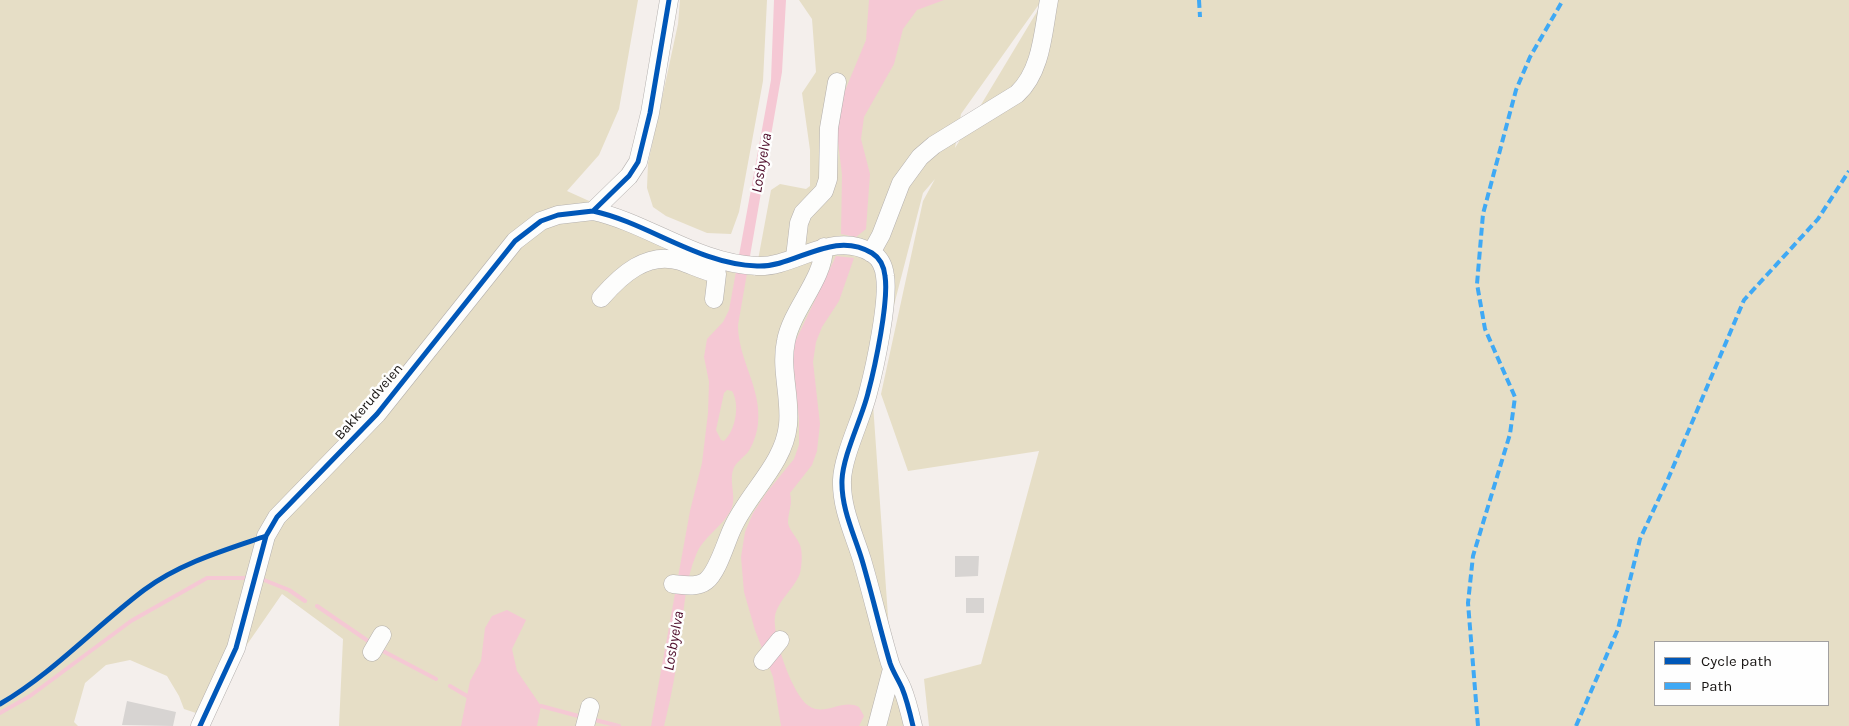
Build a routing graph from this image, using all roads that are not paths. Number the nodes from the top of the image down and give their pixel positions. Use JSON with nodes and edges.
{"nodes":[{"id":1,"x":669,"y":0,"type":"edge"},
{"id":2,"x":1049,"y":0,"type":"edge"},
{"id":3,"x":837,"y":82,"type":"dead end"},
{"id":4,"x":593,"y":211,"type":"junction"},
{"id":5,"x":824,"y":247,"type":"junction"},
{"id":6,"x":871,"y":252,"type":"junction"},
{"id":7,"x":795,"y":256,"type":"junction"},
{"id":8,"x":721,"y":264,"type":"junction"},
{"id":9,"x":601,"y":298,"type":"dead end"},
{"id":10,"x":714,"y":299,"type":"dead end"},
{"id":11,"x":673,"y":584,"type":"dead end"},
{"id":12,"x":382,"y":635,"type":"dead end"},
{"id":13,"x":780,"y":640,"type":"dead end"},
{"id":14,"x":372,"y":652,"type":"dead end"},
{"id":15,"x":763,"y":660,"type":"dead end"},
{"id":16,"x":892,"y":670,"type":"junction"},
{"id":17,"x":590,"y":707,"type":"dead end"},
{"id":18,"x":200,"y":726,"type":"edge"},
{"id":19,"x":585,"y":726,"type":"edge"},
{"id":20,"x":877,"y":726,"type":"edge"},
{"id":21,"x":913,"y":726,"type":"edge"}],
"edges":[{"from":1,"to":4,"type":"street"},
{"from":2,"to":6,"type":"street"},
{"from":3,"to":7,"type":"street"},
{"from":4,"to":8,"type":"street"},
{"from":4,"to":18,"type":"street","name":"Bakkerudveien"},
{"from":5,"to":6,"type":"street"},
{"from":5,"to":7,"type":"street"},
{"from":5,"to":11,"type":"street"},
{"from":6,"to":16,"type":"street"},
{"from":7,"to":8,"type":"street"},
{"from":8,"to":9,"type":"street"},
{"from":8,"to":10,"type":"street"},
{"from":12,"to":14,"type":"street"},
{"from":13,"to":15,"type":"street"},
{"from":16,"to":20,"type":"street"},
{"from":16,"to":21,"type":"street"},
{"from":17,"to":19,"type":"street"}]}
